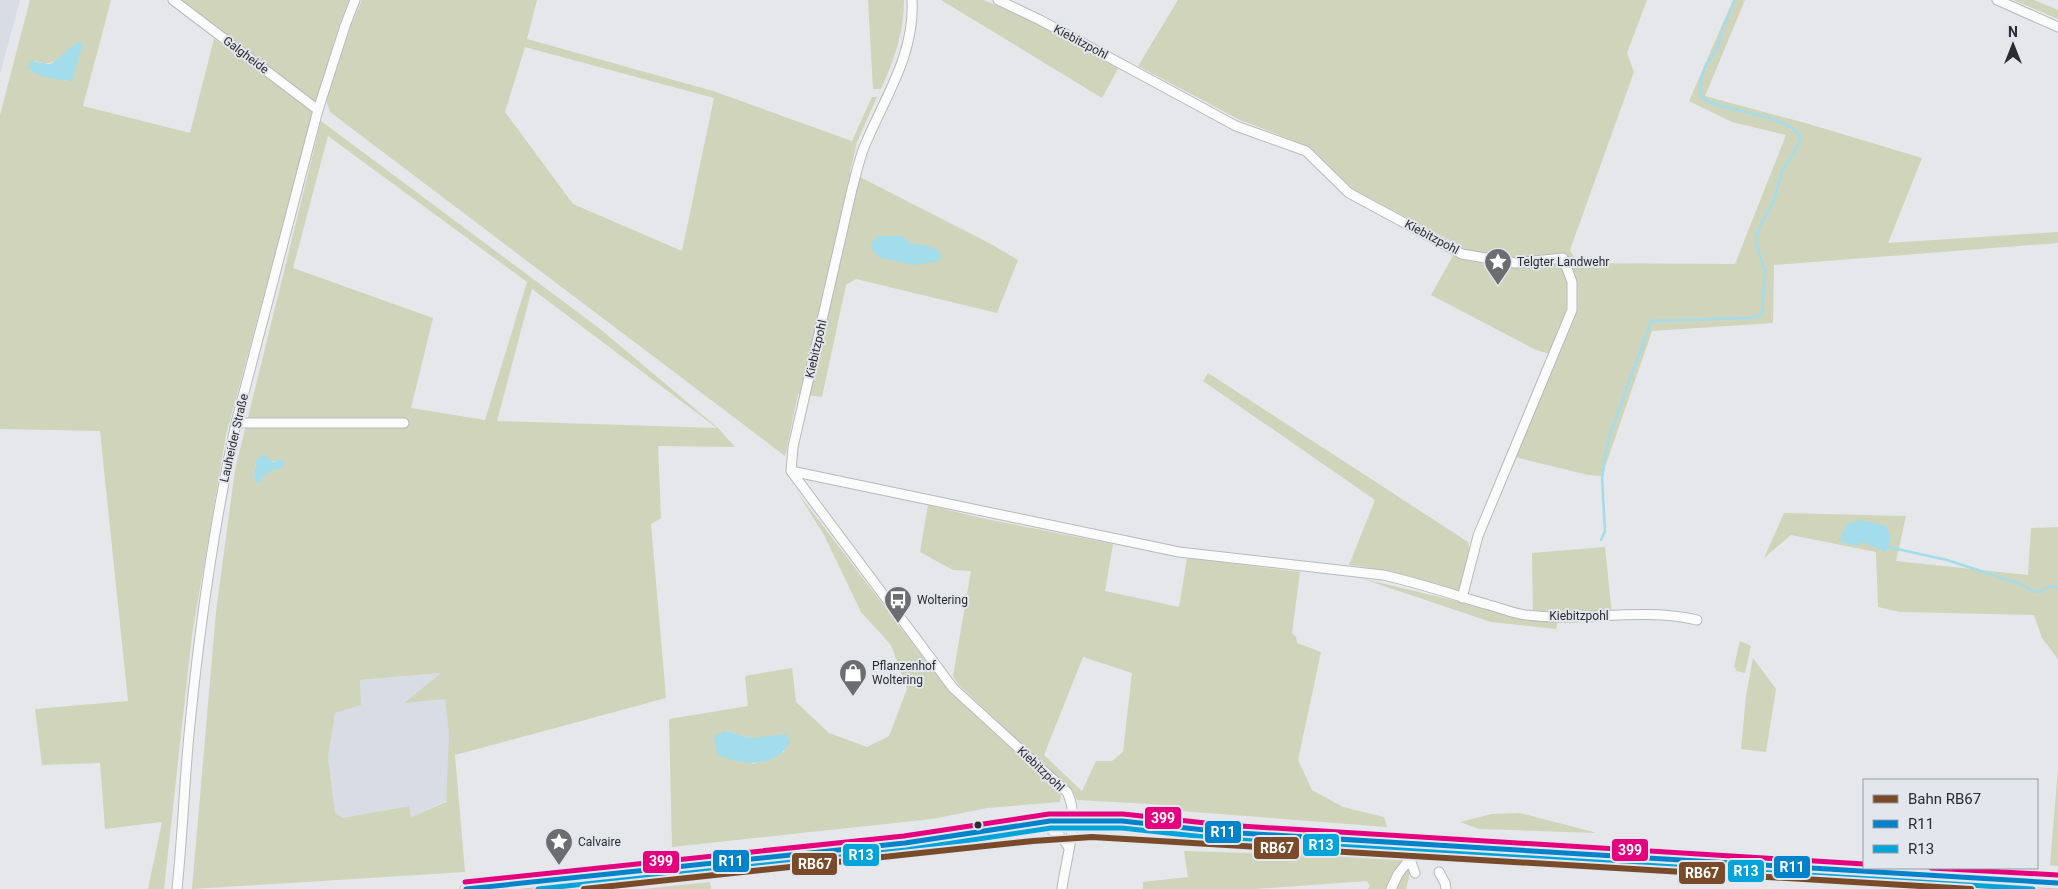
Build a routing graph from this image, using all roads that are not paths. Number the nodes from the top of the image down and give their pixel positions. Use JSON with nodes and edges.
{"nodes":[{"id":1,"x":173,"y":0,"type":"edge"},
{"id":2,"x":355,"y":0,"type":"edge"},
{"id":3,"x":912,"y":0,"type":"edge"},
{"id":4,"x":998,"y":0,"type":"edge"},
{"id":5,"x":1997,"y":0,"type":"edge"},
{"id":6,"x":2058,"y":27,"type":"edge"},
{"id":7,"x":318,"y":110,"type":"junction"},
{"id":8,"x":236,"y":423,"type":"junction"},
{"id":9,"x":404,"y":423,"type":"dead end"},
{"id":10,"x":791,"y":471,"type":"junction"},
{"id":11,"x":1462,"y":598,"type":"junction"},
{"id":12,"x":1697,"y":620,"type":"dead end"},
{"id":13,"x":1072,"y":820,"type":"junction"},
{"id":14,"x":1038,"y":822,"type":"junction"},
{"id":15,"x":1410,"y":843,"type":"junction"},
{"id":16,"x":1069,"y":848,"type":"junction"},
{"id":17,"x":1410,"y":859,"type":"junction"},
{"id":18,"x":1439,"y":872,"type":"dead end"},
{"id":19,"x":1415,"y":873,"type":"dead end"},
{"id":20,"x":2058,"y":883,"type":"edge"},
{"id":21,"x":177,"y":889,"type":"edge"},
{"id":22,"x":466,"y":889,"type":"edge"},
{"id":23,"x":1062,"y":889,"type":"edge"},
{"id":24,"x":1391,"y":889,"type":"edge"},
{"id":25,"x":1446,"y":889,"type":"edge"}],
"edges":[{"from":1,"to":7,"type":"street","name":"Galgheide"},
{"from":2,"to":7,"type":"street","name":"Lauheider Straße"},
{"from":3,"to":10,"type":"street","name":"Kiebitzpohl"},
{"from":4,"to":11,"type":"street","name":"Kiebitzpohl"},
{"from":5,"to":6,"type":"street"},
{"from":7,"to":8,"type":"street","name":"Lauheider Straße"},
{"from":8,"to":9,"type":"street"},
{"from":8,"to":21,"type":"street","name":"Lauheider Straße"},
{"from":10,"to":11,"type":"street","name":"Kiebitzpohl"},
{"from":10,"to":13,"type":"street","name":"Kiebitzpohl"},
{"from":11,"to":12,"type":"street","name":"Kiebitzpohl"},
{"from":13,"to":14,"type":"main road"},
{"from":13,"to":15,"type":"main road"},
{"from":13,"to":16,"type":"street","name":"Kiebitzpohl"},
{"from":14,"to":16,"type":"street"},
{"from":14,"to":22,"type":"main road"},
{"from":15,"to":17,"type":"street"},
{"from":15,"to":20,"type":"main road"},
{"from":16,"to":23,"type":"street","name":"Kiebitzpohl"},
{"from":17,"to":19,"type":"street"},
{"from":17,"to":24,"type":"street"},
{"from":18,"to":25,"type":"street"}]}
